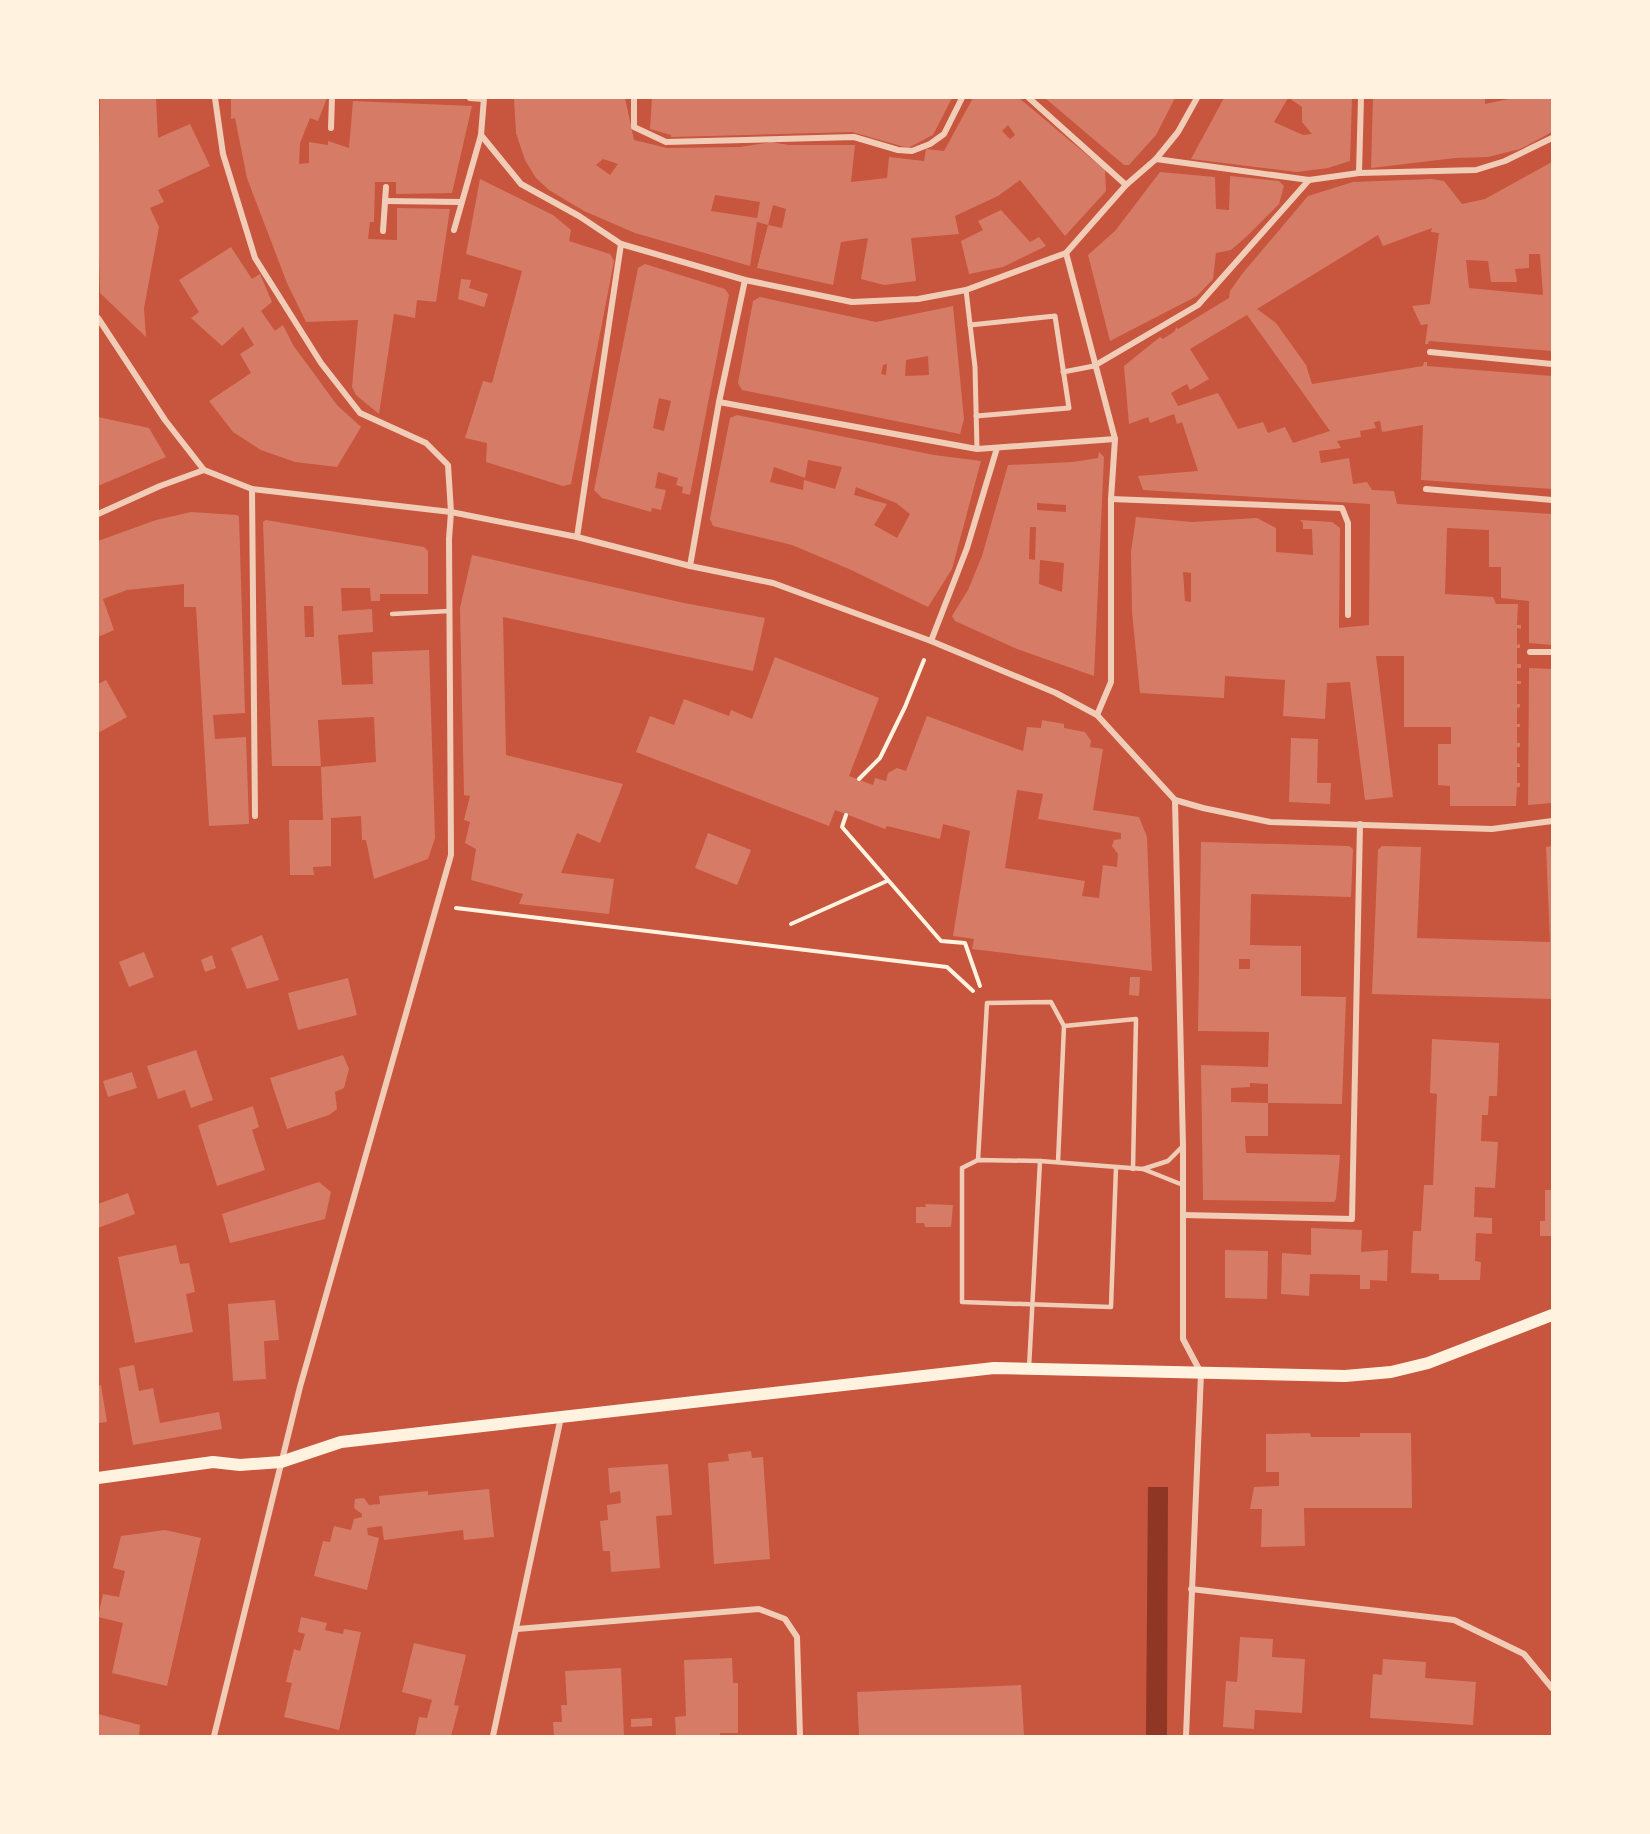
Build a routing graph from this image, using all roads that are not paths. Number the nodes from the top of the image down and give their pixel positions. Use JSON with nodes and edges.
{"nodes":[{"id":1,"x":215,"y":98,"type":"edge"},
{"id":2,"x":332,"y":98,"type":"edge"},
{"id":3,"x":471,"y":98,"type":"edge"},
{"id":4,"x":484,"y":98,"type":"edge"},
{"id":5,"x":634,"y":98,"type":"edge"},
{"id":6,"x":962,"y":98,"type":"edge"},
{"id":7,"x":1029,"y":98,"type":"edge"},
{"id":8,"x":1197,"y":98,"type":"edge"},
{"id":9,"x":1361,"y":98,"type":"edge"},
{"id":10,"x":331,"y":128,"type":"dead end"},
{"id":11,"x":481,"y":135,"type":"junction"},
{"id":12,"x":1552,"y":138,"type":"edge"},
{"id":13,"x":1156,"y":159,"type":"junction"},
{"id":14,"x":1359,"y":173,"type":"junction"},
{"id":15,"x":1309,"y":180,"type":"junction"},
{"id":16,"x":1126,"y":184,"type":"junction"},
{"id":17,"x":386,"y":187,"type":"dead end"},
{"id":18,"x":385,"y":201,"type":"junction"},
{"id":19,"x":460,"y":202,"type":"junction"},
{"id":20,"x":454,"y":230,"type":"dead end"},
{"id":21,"x":382,"y":231,"type":"dead end"},
{"id":22,"x":621,"y":244,"type":"junction"},
{"id":23,"x":1066,"y":253,"type":"junction"},
{"id":24,"x":745,"y":280,"type":"junction"},
{"id":25,"x":966,"y":290,"type":"junction"},
{"id":26,"x":98,"y":318,"type":"edge"},
{"id":27,"x":970,"y":325,"type":"junction"},
{"id":28,"x":1430,"y":352,"type":"dead end"},
{"id":29,"x":1552,"y":364,"type":"edge"},
{"id":30,"x":1094,"y":366,"type":"junction"},
{"id":31,"x":1063,"y":372,"type":"junction"},
{"id":32,"x":719,"y":402,"type":"junction"},
{"id":33,"x":976,"y":416,"type":"junction"},
{"id":34,"x":1115,"y":439,"type":"junction"},
{"id":35,"x":998,"y":448,"type":"junction"},
{"id":36,"x":976,"y":449,"type":"junction"},
{"id":37,"x":204,"y":470,"type":"junction"},
{"id":38,"x":252,"y":489,"type":"junction"},
{"id":39,"x":1426,"y":489,"type":"dead end"},
{"id":40,"x":1111,"y":498,"type":"junction"},
{"id":41,"x":1552,"y":500,"type":"edge"},
{"id":42,"x":451,"y":512,"type":"junction"},
{"id":43,"x":98,"y":514,"type":"edge"},
{"id":44,"x":577,"y":537,"type":"junction"},
{"id":45,"x":690,"y":566,"type":"junction"},
{"id":46,"x":449,"y":611,"type":"junction"},
{"id":47,"x":392,"y":614,"type":"dead end"},
{"id":48,"x":1348,"y":615,"type":"dead end"},
{"id":49,"x":931,"y":641,"type":"junction"},
{"id":50,"x":1530,"y":652,"type":"dead end"},
{"id":51,"x":1552,"y":652,"type":"edge"},
{"id":52,"x":1097,"y":715,"type":"junction"},
{"id":53,"x":1175,"y":800,"type":"junction"},
{"id":54,"x":255,"y":816,"type":"dead end"},
{"id":55,"x":1552,"y":822,"type":"edge"},
{"id":56,"x":1360,"y":824,"type":"junction"},
{"id":57,"x":1064,"y":1026,"type":"junction"},
{"id":58,"x":1183,"y":1146,"type":"junction"},
{"id":59,"x":978,"y":1160,"type":"junction"},
{"id":60,"x":1040,"y":1161,"type":"junction"},
{"id":61,"x":1058,"y":1162,"type":"junction"},
{"id":62,"x":1116,"y":1167,"type":"junction"},
{"id":63,"x":1133,"y":1169,"type":"junction"},
{"id":64,"x":1143,"y":1169,"type":"junction"},
{"id":65,"x":1183,"y":1185,"type":"junction"},
{"id":66,"x":1183,"y":1215,"type":"junction"},
{"id":67,"x":1030,"y":1305,"type":"junction"},
{"id":68,"x":1552,"y":1315,"type":"edge"},
{"id":69,"x":1029,"y":1368,"type":"junction"},
{"id":70,"x":1201,"y":1373,"type":"junction"},
{"id":71,"x":562,"y":1417,"type":"junction"},
{"id":72,"x":281,"y":1462,"type":"junction"},
{"id":73,"x":98,"y":1478,"type":"edge"},
{"id":74,"x":1191,"y":1589,"type":"junction"},
{"id":75,"x":516,"y":1629,"type":"junction"},
{"id":76,"x":1552,"y":1688,"type":"edge"},
{"id":77,"x":214,"y":1737,"type":"edge"},
{"id":78,"x":493,"y":1737,"type":"edge"},
{"id":79,"x":800,"y":1737,"type":"edge"},
{"id":80,"x":1186,"y":1737,"type":"edge"}],
"edges":[{"from":1,"to":42,"type":"street"},
{"from":2,"to":10,"type":"street"},
{"from":3,"to":4,"type":"street"},
{"from":4,"to":11,"type":"street"},
{"from":5,"to":6,"type":"street"},
{"from":7,"to":16,"type":"street"},
{"from":8,"to":13,"type":"street"},
{"from":9,"to":14,"type":"street"},
{"from":11,"to":19,"type":"street"},
{"from":11,"to":22,"type":"street"},
{"from":12,"to":14,"type":"street"},
{"from":13,"to":15,"type":"street"},
{"from":13,"to":16,"type":"street"},
{"from":14,"to":15,"type":"street"},
{"from":15,"to":30,"type":"street"},
{"from":16,"to":23,"type":"street"},
{"from":17,"to":18,"type":"street"},
{"from":18,"to":19,"type":"street"},
{"from":18,"to":21,"type":"street"},
{"from":19,"to":20,"type":"street"},
{"from":22,"to":24,"type":"street"},
{"from":22,"to":44,"type":"street"},
{"from":23,"to":25,"type":"street"},
{"from":23,"to":30,"type":"street"},
{"from":24,"to":25,"type":"street"},
{"from":24,"to":32,"type":"street"},
{"from":25,"to":27,"type":"street"},
{"from":26,"to":37,"type":"street"},
{"from":27,"to":31,"type":"street"},
{"from":27,"to":33,"type":"street"},
{"from":28,"to":29,"type":"street"},
{"from":30,"to":31,"type":"street"},
{"from":30,"to":34,"type":"street"},
{"from":31,"to":33,"type":"street"},
{"from":32,"to":36,"type":"street"},
{"from":32,"to":45,"type":"street"},
{"from":33,"to":36,"type":"street"},
{"from":34,"to":35,"type":"street"},
{"from":34,"to":40,"type":"street"},
{"from":35,"to":36,"type":"street"},
{"from":35,"to":49,"type":"street"},
{"from":37,"to":38,"type":"street"},
{"from":37,"to":43,"type":"street"},
{"from":38,"to":42,"type":"street"},
{"from":38,"to":54,"type":"street"},
{"from":39,"to":41,"type":"street"},
{"from":40,"to":48,"type":"street"},
{"from":40,"to":52,"type":"street"},
{"from":42,"to":44,"type":"street"},
{"from":42,"to":46,"type":"street"},
{"from":44,"to":45,"type":"street"},
{"from":45,"to":49,"type":"street"},
{"from":46,"to":47,"type":"lane"},
{"from":46,"to":72,"type":"street"},
{"from":49,"to":52,"type":"street"},
{"from":50,"to":51,"type":"street"},
{"from":52,"to":53,"type":"street"},
{"from":53,"to":56,"type":"street"},
{"from":53,"to":58,"type":"street"},
{"from":55,"to":56,"type":"street"},
{"from":56,"to":66,"type":"street"},
{"from":57,"to":59,"type":"lane"},
{"from":57,"to":61,"type":"lane"},
{"from":57,"to":63,"type":"lane"},
{"from":58,"to":64,"type":"lane"},
{"from":58,"to":65,"type":"street"},
{"from":59,"to":60,"type":"lane"},
{"from":59,"to":67,"type":"lane"},
{"from":60,"to":61,"type":"lane"},
{"from":60,"to":67,"type":"lane"},
{"from":61,"to":62,"type":"lane"},
{"from":62,"to":63,"type":"lane"},
{"from":62,"to":67,"type":"lane"},
{"from":63,"to":64,"type":"lane"},
{"from":64,"to":65,"type":"lane"},
{"from":65,"to":66,"type":"street"},
{"from":66,"to":70,"type":"street"},
{"from":67,"to":69,"type":"lane"},
{"from":68,"to":70,"type":"main road"},
{"from":69,"to":70,"type":"main road"},
{"from":69,"to":71,"type":"main road"},
{"from":70,"to":74,"type":"street"},
{"from":71,"to":72,"type":"main road"},
{"from":71,"to":75,"type":"street"},
{"from":72,"to":73,"type":"main road"},
{"from":72,"to":77,"type":"street"},
{"from":74,"to":76,"type":"street"},
{"from":74,"to":80,"type":"street"},
{"from":75,"to":78,"type":"street"},
{"from":75,"to":79,"type":"street"}]}
